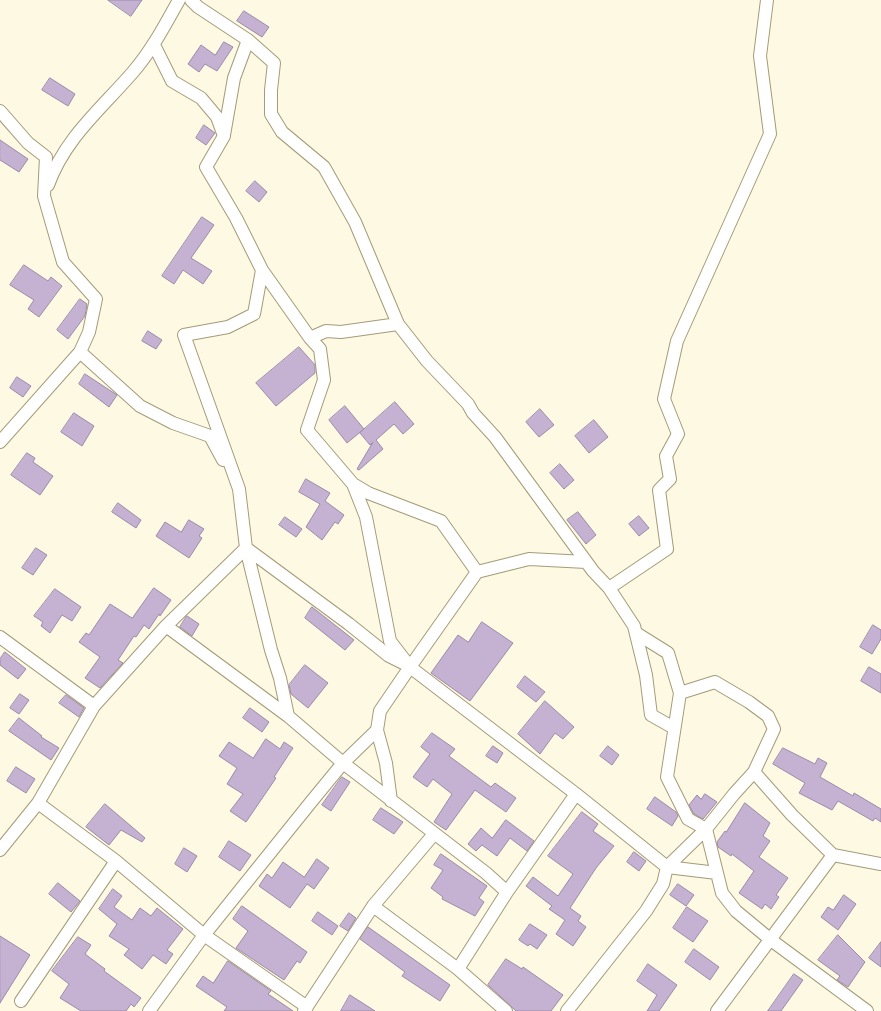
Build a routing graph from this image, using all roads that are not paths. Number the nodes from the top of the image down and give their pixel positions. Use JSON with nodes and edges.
{"nodes":[{"id":1,"x":179,"y":0,"type":"edge"},
{"id":2,"x":191,"y":0,"type":"edge"},
{"id":3,"x":767,"y":0,"type":"edge"},
{"id":4,"x":248,"y":40,"type":"junction"},
{"id":5,"x":154,"y":45,"type":"junction"},
{"id":6,"x":0,"y":111,"type":"edge"},
{"id":7,"x":224,"y":136,"type":"junction"},
{"id":8,"x":44,"y":196,"type":"junction"},
{"id":9,"x":262,"y":270,"type":"junction"},
{"id":10,"x":398,"y":324,"type":"junction"},
{"id":11,"x":310,"y":338,"type":"junction"},
{"id":12,"x":80,"y":352,"type":"junction"},
{"id":13,"x":0,"y":442,"type":"edge"},
{"id":14,"x":353,"y":484,"type":"junction"},
{"id":15,"x":239,"y":488,"type":"junction"},
{"id":16,"x":246,"y":548,"type":"junction"},
{"id":17,"x":586,"y":562,"type":"junction"},
{"id":18,"x":477,"y":572,"type":"junction"},
{"id":19,"x":609,"y":588,"type":"junction"},
{"id":20,"x":166,"y":626,"type":"junction"},
{"id":21,"x":636,"y":633,"type":"junction"},
{"id":22,"x":0,"y":638,"type":"edge"},
{"id":23,"x":410,"y":666,"type":"junction"},
{"id":24,"x":680,"y":693,"type":"junction"},
{"id":25,"x":94,"y":706,"type":"junction"},
{"id":26,"x":288,"y":716,"type":"junction"},
{"id":27,"x":674,"y":728,"type":"junction"},
{"id":28,"x":377,"y":730,"type":"junction"},
{"id":29,"x":342,"y":763,"type":"junction"},
{"id":30,"x":754,"y":772,"type":"junction"},
{"id":31,"x":576,"y":794,"type":"junction"},
{"id":32,"x":391,"y":801,"type":"junction"},
{"id":33,"x":38,"y":803,"type":"junction"},
{"id":34,"x":706,"y":829,"type":"junction"},
{"id":35,"x":434,"y":834,"type":"junction"},
{"id":36,"x":0,"y":850,"type":"edge"},
{"id":37,"x":833,"y":855,"type":"junction"},
{"id":38,"x":116,"y":861,"type":"junction"},
{"id":39,"x":881,"y":864,"type":"edge"},
{"id":40,"x":667,"y":867,"type":"junction"},
{"id":41,"x":717,"y":873,"type":"junction"},
{"id":42,"x":507,"y":892,"type":"junction"},
{"id":43,"x":373,"y":906,"type":"junction"},
{"id":44,"x":204,"y":935,"type":"junction"},
{"id":45,"x":771,"y":940,"type":"junction"},
{"id":46,"x":458,"y":969,"type":"junction"},
{"id":47,"x":21,"y":1001,"type":"dead end"},
{"id":48,"x":305,"y":1009,"type":"edge"},
{"id":49,"x":149,"y":1011,"type":"edge"},
{"id":50,"x":506,"y":1011,"type":"edge"},
{"id":51,"x":567,"y":1011,"type":"edge"},
{"id":52,"x":717,"y":1011,"type":"edge"},
{"id":53,"x":867,"y":1011,"type":"edge"}],
"edges":[{"from":1,"to":5,"type":"street"},
{"from":2,"to":4,"type":"street"},
{"from":3,"to":19,"type":"street"},
{"from":4,"to":7,"type":"street"},
{"from":4,"to":10,"type":"street"},
{"from":5,"to":7,"type":"street"},
{"from":5,"to":8,"type":"street"},
{"from":6,"to":8,"type":"street"},
{"from":7,"to":9,"type":"street"},
{"from":8,"to":12,"type":"street"},
{"from":9,"to":11,"type":"street"},
{"from":9,"to":15,"type":"street"},
{"from":10,"to":11,"type":"street"},
{"from":10,"to":17,"type":"street"},
{"from":11,"to":14,"type":"street"},
{"from":12,"to":13,"type":"street"},
{"from":12,"to":15,"type":"street"},
{"from":14,"to":18,"type":"street"},
{"from":14,"to":23,"type":"street"},
{"from":15,"to":16,"type":"street"},
{"from":16,"to":20,"type":"street"},
{"from":16,"to":23,"type":"street"},
{"from":16,"to":26,"type":"street"},
{"from":17,"to":18,"type":"street"},
{"from":17,"to":19,"type":"street"},
{"from":18,"to":23,"type":"street"},
{"from":19,"to":21,"type":"street"},
{"from":20,"to":25,"type":"street"},
{"from":20,"to":26,"type":"street"},
{"from":21,"to":24,"type":"street"},
{"from":21,"to":27,"type":"street"},
{"from":22,"to":25,"type":"street"},
{"from":23,"to":28,"type":"street"},
{"from":23,"to":31,"type":"street"},
{"from":24,"to":27,"type":"street"},
{"from":24,"to":30,"type":"street"},
{"from":25,"to":33,"type":"street"},
{"from":26,"to":29,"type":"street"},
{"from":27,"to":34,"type":"street"},
{"from":28,"to":29,"type":"street"},
{"from":28,"to":32,"type":"street"},
{"from":29,"to":32,"type":"street"},
{"from":29,"to":44,"type":"street"},
{"from":30,"to":34,"type":"street"},
{"from":30,"to":37,"type":"street"},
{"from":31,"to":40,"type":"street"},
{"from":31,"to":42,"type":"street"},
{"from":32,"to":35,"type":"street"},
{"from":33,"to":36,"type":"street"},
{"from":33,"to":38,"type":"street"},
{"from":34,"to":40,"type":"street"},
{"from":34,"to":41,"type":"street"},
{"from":35,"to":42,"type":"street"},
{"from":35,"to":43,"type":"street"},
{"from":37,"to":39,"type":"street"},
{"from":37,"to":45,"type":"street"},
{"from":38,"to":44,"type":"street"},
{"from":38,"to":47,"type":"street"},
{"from":40,"to":41,"type":"street"},
{"from":40,"to":51,"type":"street"},
{"from":41,"to":45,"type":"street"},
{"from":42,"to":46,"type":"street"},
{"from":43,"to":46,"type":"street"},
{"from":43,"to":48,"type":"street"},
{"from":44,"to":48,"type":"street"},
{"from":44,"to":49,"type":"street"},
{"from":45,"to":52,"type":"street"},
{"from":45,"to":53,"type":"street"},
{"from":46,"to":50,"type":"street"}]}
